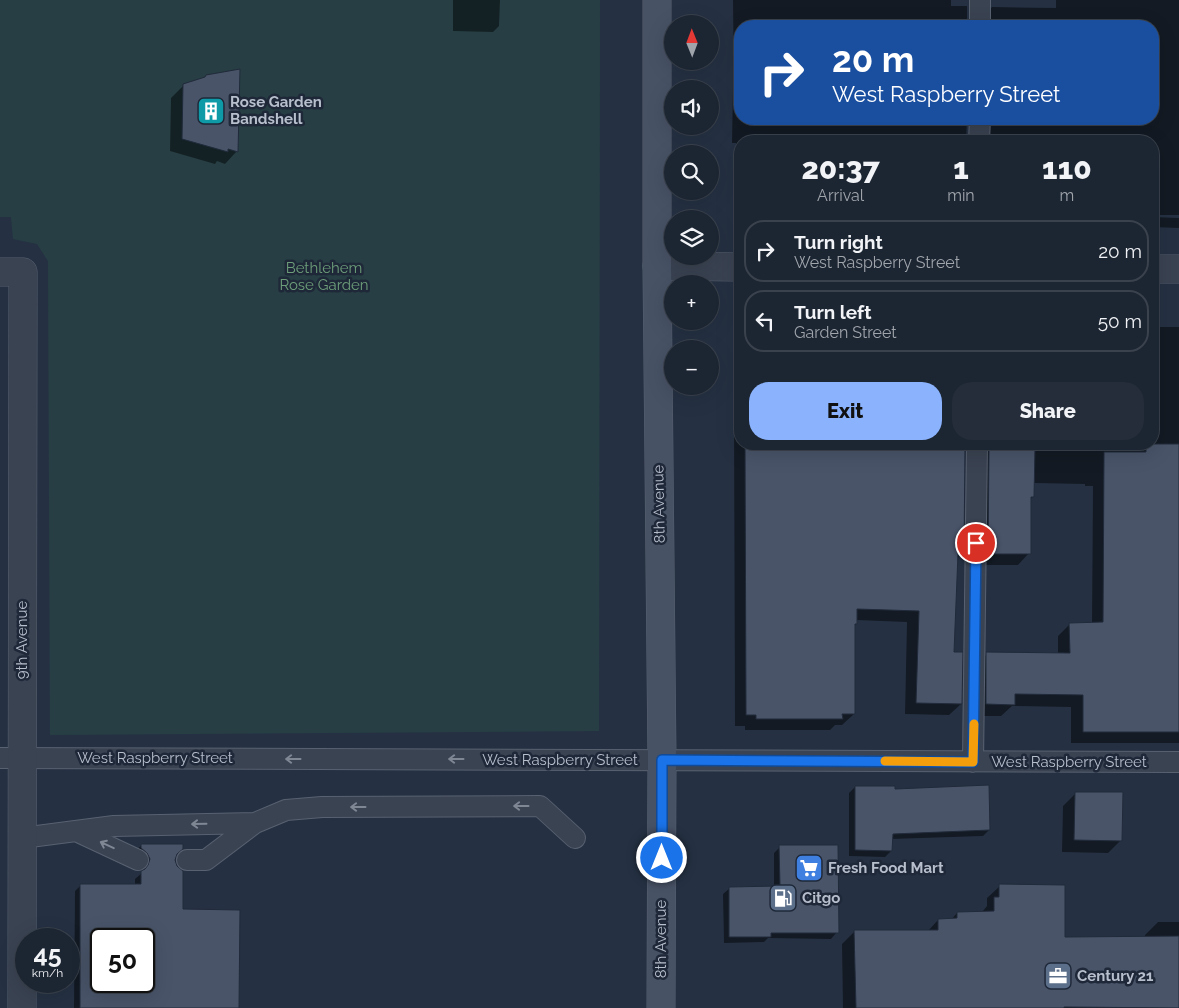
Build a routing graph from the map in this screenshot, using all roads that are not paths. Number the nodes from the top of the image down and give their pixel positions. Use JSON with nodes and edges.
{"nodes":[{"id":1,"x":657,"y":0,"type":"edge"},
{"id":2,"x":980,"y":0,"type":"edge"},
{"id":3,"x":980,"y":20,"type":"edge"},
{"id":4,"x":657,"y":266,"type":"junction"},
{"id":5,"x":734,"y":267,"type":"edge"},
{"id":6,"x":1159,"y":269,"type":"edge"},
{"id":7,"x":1179,"y":269,"type":"edge"},
{"id":8,"x":12,"y":272,"type":"edge"},
{"id":9,"x":977,"y":450,"type":"edge"},
{"id":10,"x":11,"y":758,"type":"edge"},
{"id":11,"x":662,"y":760,"type":"junction"},
{"id":12,"x":973,"y":762,"type":"junction"},
{"id":13,"x":1179,"y":762,"type":"edge"},
{"id":14,"x":255,"y":823,"type":"junction"},
{"id":15,"x":76,"y":831,"type":"junction"},
{"id":16,"x":22,"y":838,"type":"junction"},
{"id":17,"x":575,"y":838,"type":"dead end"},
{"id":18,"x":138,"y":860,"type":"dead end"},
{"id":19,"x":187,"y":860,"type":"dead end"},
{"id":20,"x":22,"y":1008,"type":"edge"},
{"id":21,"x":661,"y":1008,"type":"edge"}],
"edges":[{"from":1,"to":4,"type":"main road","name":"8th Avenue"},
{"from":2,"to":3,"type":"lane"},
{"from":4,"to":5,"type":"street"},
{"from":4,"to":11,"type":"main road","name":"8th Avenue"},
{"from":6,"to":7,"type":"street"},
{"from":8,"to":10,"type":"street","name":"9th Avenue"},
{"from":9,"to":12,"type":"lane"},
{"from":11,"to":10,"type":"lane","name":"West Raspberry Street","one_way":true},
{"from":10,"to":16,"type":"street","name":"9th Avenue"},
{"from":11,"to":12,"type":"lane","name":"West Raspberry Street"},
{"from":11,"to":21,"type":"main road","name":"8th Avenue"},
{"from":12,"to":13,"type":"lane","name":"West Raspberry Street"},
{"from":14,"to":15,"type":"lane","one_way":true},
{"from":17,"to":14,"type":"lane","one_way":true},
{"from":14,"to":19,"type":"lane"},
{"from":15,"to":16,"type":"lane"},
{"from":18,"to":15,"type":"lane","one_way":true},
{"from":16,"to":20,"type":"street","name":"9th Avenue"}]}
